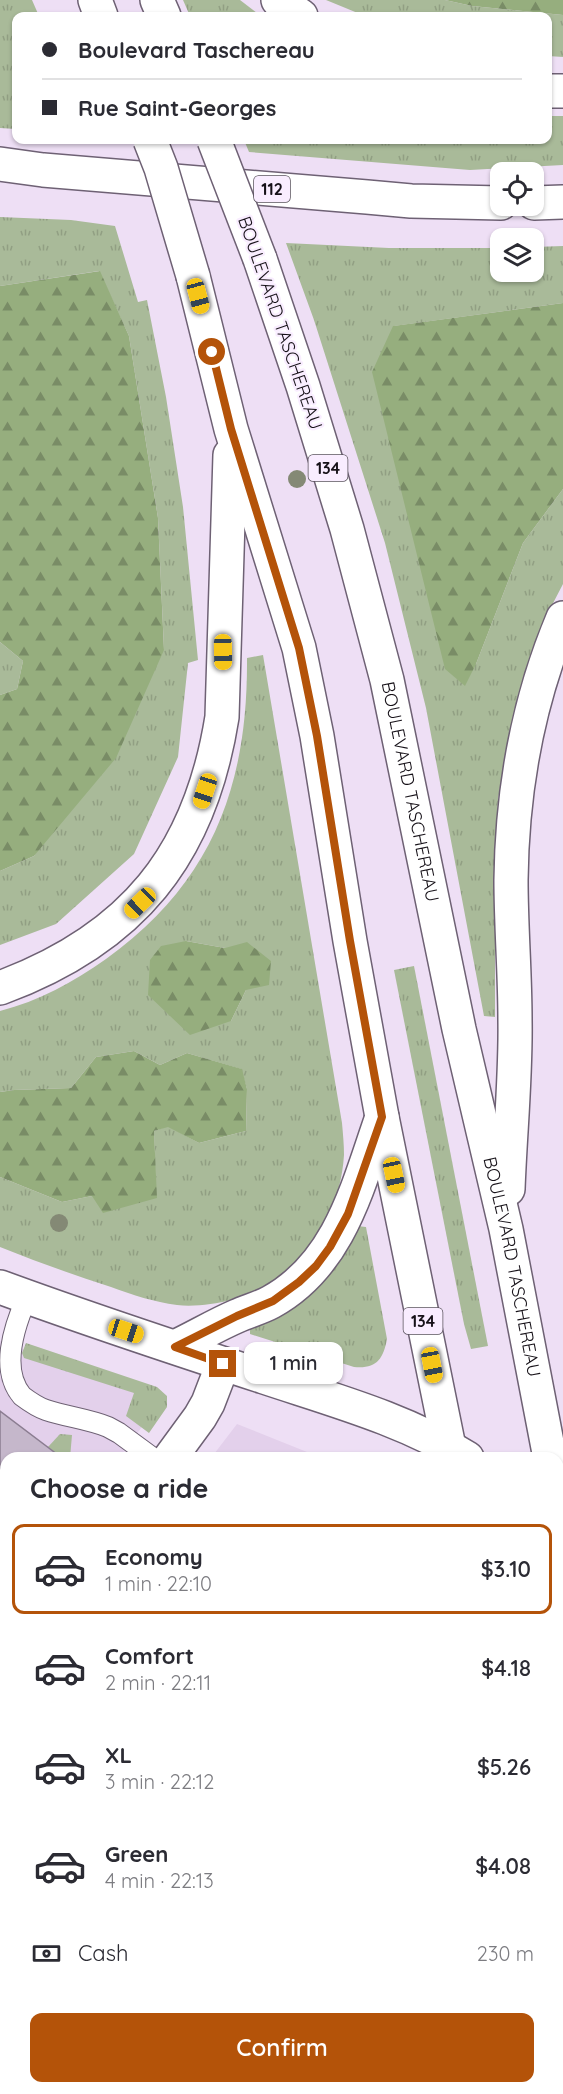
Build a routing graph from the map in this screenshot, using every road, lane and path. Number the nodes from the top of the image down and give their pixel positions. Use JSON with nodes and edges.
{"nodes":[{"id":1,"x":278,"y":0,"type":"edge"},
{"id":2,"x":295,"y":12,"type":"edge"},
{"id":3,"x":152,"y":144,"type":"edge"},
{"id":4,"x":216,"y":144,"type":"edge"},
{"id":5,"x":0,"y":164,"type":"edge"},
{"id":6,"x":0,"y":170,"type":"edge"},
{"id":7,"x":43,"y":170,"type":"junction"},
{"id":8,"x":544,"y":202,"type":"edge"},
{"id":9,"x":563,"y":202,"type":"edge"},
{"id":10,"x":490,"y":203,"type":"edge"},
{"id":11,"x":231,"y":429,"type":"junction"},
{"id":12,"x":563,"y":618,"type":"edge"},
{"id":13,"x":0,"y":988,"type":"edge"},
{"id":14,"x":382,"y":1117,"type":"junction"},
{"id":15,"x":506,"y":1229,"type":"junction"},
{"id":16,"x":14,"y":1292,"type":"edge"},
{"id":17,"x":175,"y":1347,"type":"junction"},
{"id":18,"x":223,"y":1364,"type":"junction"},
{"id":19,"x":145,"y":1452,"type":"edge"},
{"id":20,"x":174,"y":1452,"type":"edge"},
{"id":21,"x":452,"y":1452,"type":"edge"},
{"id":22,"x":456,"y":1452,"type":"edge"},
{"id":23,"x":549,"y":1452,"type":"edge"}],
"edges":[{"from":1,"to":2,"type":"main road"},
{"from":3,"to":11,"type":"main road","number":"134","bridge":true},
{"from":4,"to":15,"type":"main road","name":"BOULEVARD TASCHEREAU","number":"134","bridge":true},
{"from":5,"to":7,"type":"main road"},
{"from":6,"to":7,"type":"main road"},
{"from":7,"to":10,"type":"main road","number":"112"},
{"from":8,"to":9,"type":"main road"},
{"from":11,"to":13,"type":"main road"},
{"from":11,"to":14,"type":"main road","number":"134"},
{"from":12,"to":15,"type":"main road"},
{"from":14,"to":17,"type":"main road"},
{"from":14,"to":22,"type":"main road","number":"134"},
{"from":15,"to":23,"type":"main road","name":"BOULEVARD TASCHEREAU","number":"134"},
{"from":16,"to":17,"type":"main road"},
{"from":16,"to":19,"type":"lane"},
{"from":17,"to":18,"type":"main road"},
{"from":18,"to":20,"type":"main road"},
{"from":18,"to":21,"type":"main road"}]}
